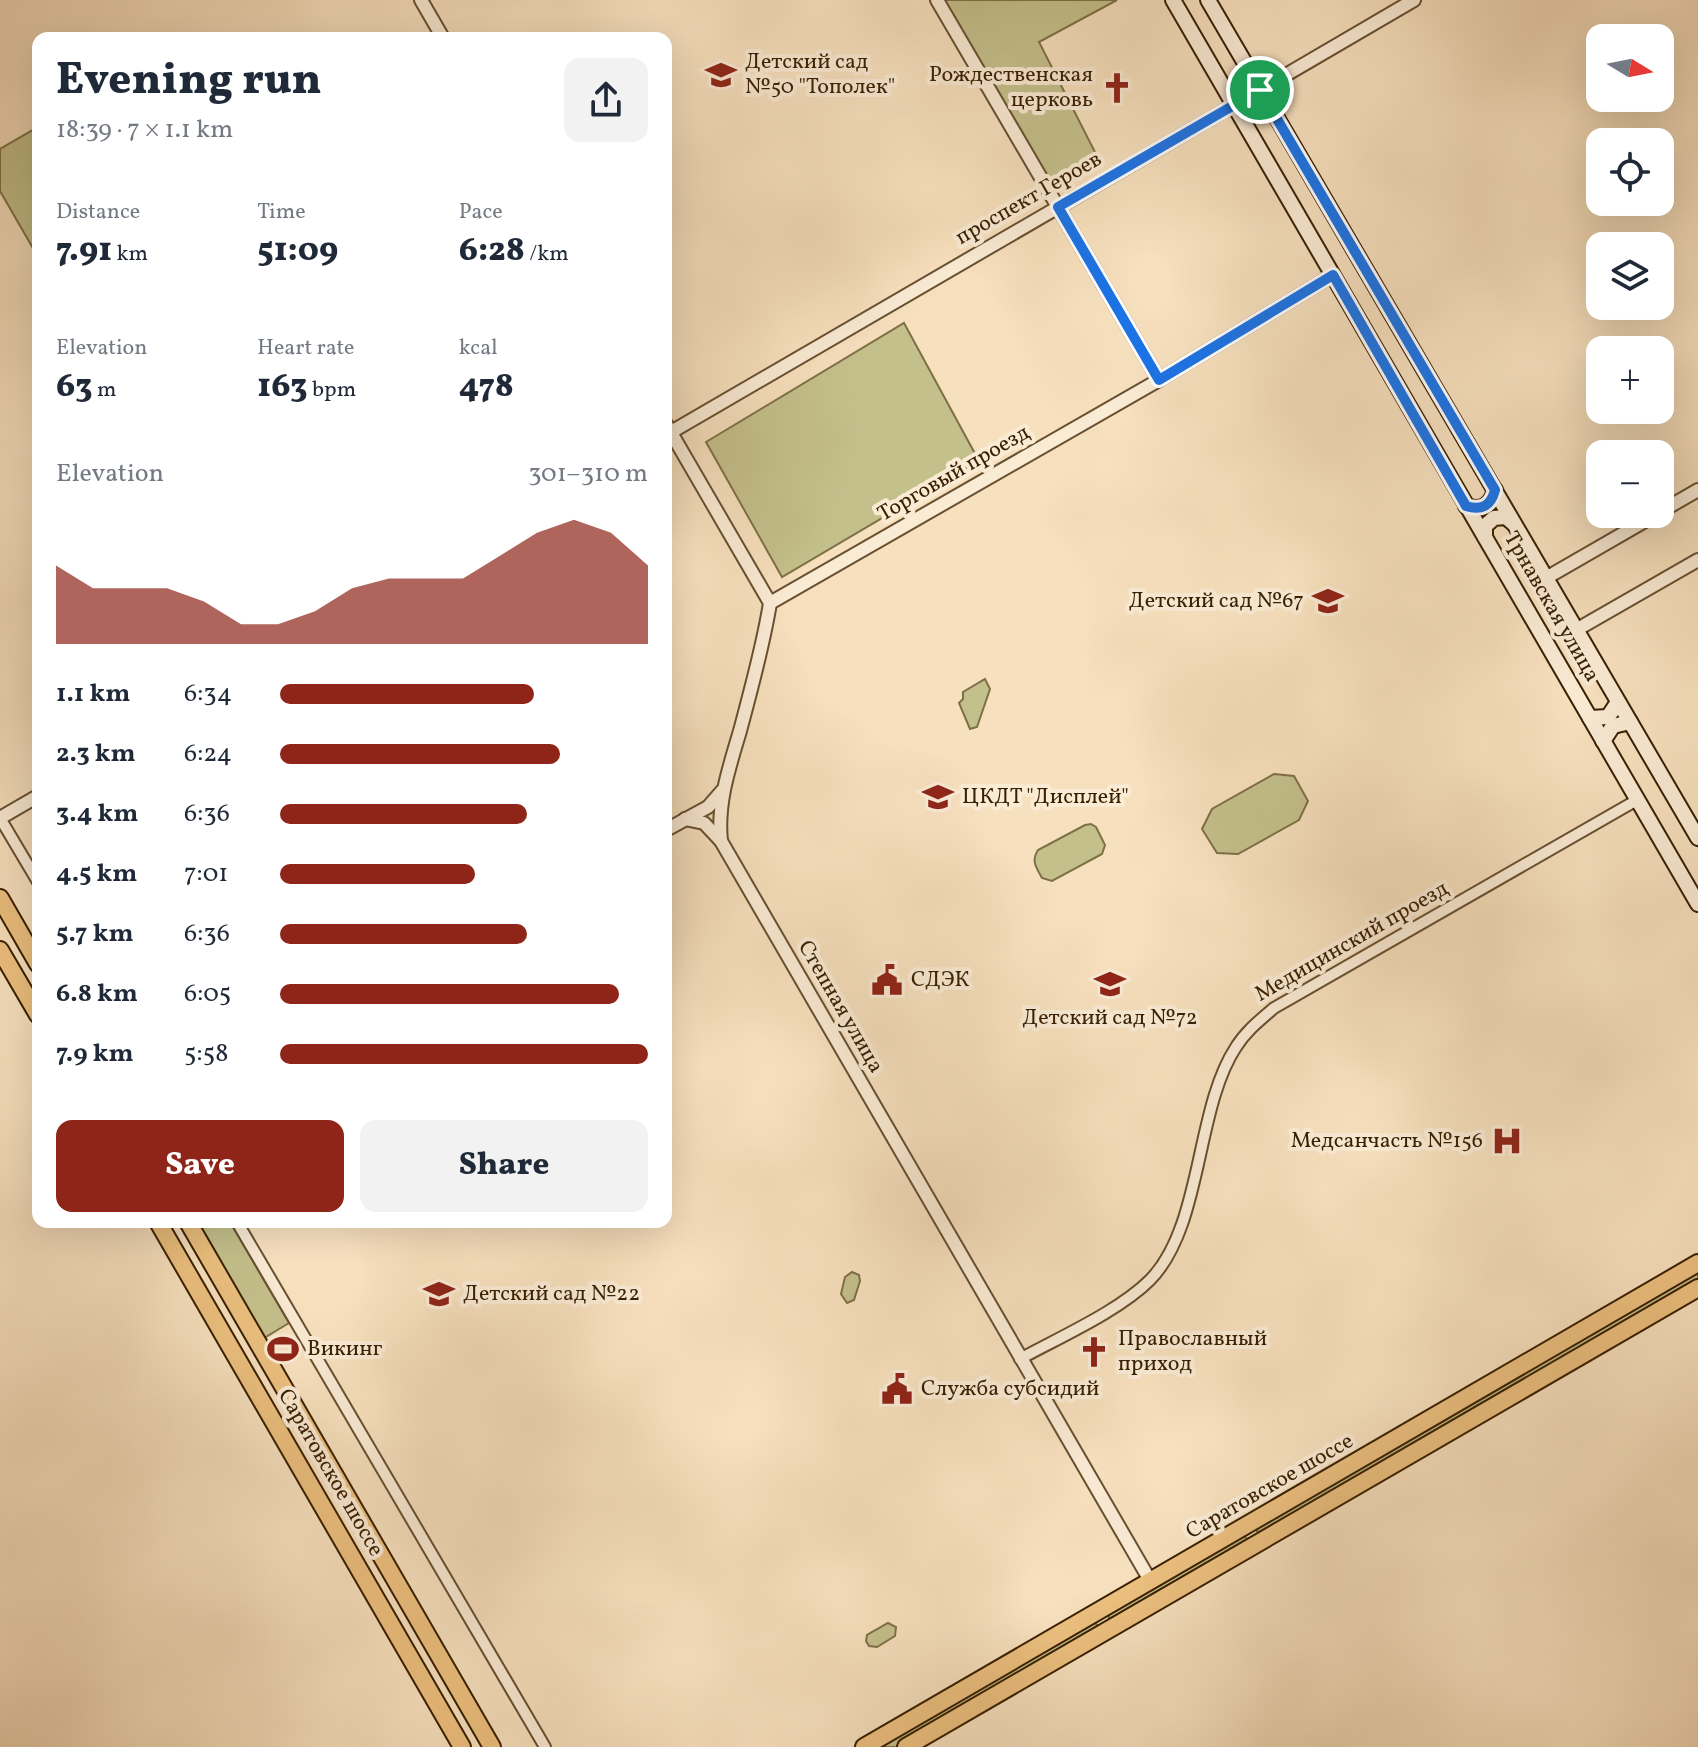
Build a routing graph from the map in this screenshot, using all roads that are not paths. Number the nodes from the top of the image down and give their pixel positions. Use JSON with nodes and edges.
{"nodes":[{"id":1,"x":421,"y":0,"type":"edge"},
{"id":2,"x":937,"y":0,"type":"edge"},
{"id":3,"x":1173,"y":0,"type":"edge"},
{"id":4,"x":1208,"y":0,"type":"edge"},
{"id":5,"x":1414,"y":0,"type":"edge"},
{"id":6,"x":440,"y":32,"type":"edge"},
{"id":7,"x":1260,"y":90,"type":"junction"},
{"id":8,"x":1234,"y":105,"type":"junction"},
{"id":9,"x":1317,"y":187,"type":"junction"},
{"id":10,"x":1290,"y":201,"type":"junction"},
{"id":11,"x":1058,"y":207,"type":"junction"},
{"id":12,"x":1333,"y":275,"type":"junction"},
{"id":13,"x":1159,"y":380,"type":"junction"},
{"id":14,"x":672,"y":429,"type":"edge"},
{"id":15,"x":672,"y":438,"type":"edge"},
{"id":16,"x":1495,"y":490,"type":"junction"},
{"id":17,"x":1698,"y":490,"type":"edge"},
{"id":18,"x":1674,"y":504,"type":"edge"},
{"id":19,"x":1466,"y":506,"type":"junction"},
{"id":20,"x":1515,"y":525,"type":"junction"},
{"id":21,"x":1632,"y":528,"type":"edge"},
{"id":22,"x":1485,"y":537,"type":"junction"},
{"id":23,"x":1698,"y":560,"type":"edge"},
{"id":24,"x":1546,"y":578,"type":"junction"},
{"id":25,"x":770,"y":603,"type":"junction"},
{"id":26,"x":1576,"y":630,"type":"junction"},
{"id":27,"x":1618,"y":702,"type":"junction"},
{"id":28,"x":1590,"y":718,"type":"junction"},
{"id":29,"x":1630,"y":722,"type":"junction"},
{"id":30,"x":1603,"y":741,"type":"junction"},
{"id":31,"x":724,"y":788,"type":"junction"},
{"id":32,"x":32,"y":799,"type":"edge"},
{"id":33,"x":1637,"y":800,"type":"junction"},
{"id":34,"x":0,"y":818,"type":"edge"},
{"id":35,"x":685,"y":819,"type":"junction"},
{"id":36,"x":672,"y":827,"type":"edge"},
{"id":37,"x":1698,"y":838,"type":"edge"},
{"id":38,"x":721,"y":841,"type":"junction"},
{"id":39,"x":32,"y":872,"type":"edge"},
{"id":40,"x":0,"y":898,"type":"edge"},
{"id":41,"x":1698,"y":904,"type":"edge"},
{"id":42,"x":24,"y":939,"type":"junction"},
{"id":43,"x":1,"y":951,"type":"edge"},
{"id":44,"x":32,"y":953,"type":"edge"},
{"id":45,"x":32,"y":1005,"type":"edge"},
{"id":46,"x":161,"y":1228,"type":"edge"},
{"id":47,"x":191,"y":1228,"type":"edge"},
{"id":48,"x":241,"y":1228,"type":"edge"},
{"id":49,"x":1698,"y":1263,"type":"edge"},
{"id":50,"x":1698,"y":1288,"type":"edge"},
{"id":51,"x":1020,"y":1359,"type":"junction"},
{"id":52,"x":1248,"y":1526,"type":"junction"},
{"id":53,"x":1258,"y":1542,"type":"junction"},
{"id":54,"x":1151,"y":1582,"type":"junction"},
{"id":55,"x":1099,"y":1612,"type":"junction"},
{"id":56,"x":1110,"y":1630,"type":"junction"},
{"id":57,"x":462,"y":1747,"type":"edge"},
{"id":58,"x":492,"y":1747,"type":"edge"},
{"id":59,"x":545,"y":1747,"type":"edge"},
{"id":60,"x":864,"y":1747,"type":"edge"},
{"id":61,"x":906,"y":1747,"type":"edge"}],
"edges":[{"from":1,"to":6,"type":"street"},
{"from":2,"to":11,"type":"street"},
{"from":3,"to":8,"type":"main road","name":"Трнавская улица"},
{"from":4,"to":7,"type":"main road","name":"Трнавская улица"},
{"from":5,"to":7,"type":"street","name":"проспект Героев"},
{"from":7,"to":8,"type":"main road","name":"проспект Героев"},
{"from":7,"to":9,"type":"main road","name":"Трнавская улица"},
{"from":8,"to":10,"type":"main road","name":"Трнавская улица"},
{"from":8,"to":11,"type":"street","name":"проспект Героев"},
{"from":9,"to":10,"type":"main road"},
{"from":9,"to":16,"type":"main road","name":"Трнавская улица"},
{"from":10,"to":12,"type":"main road","name":"Трнавская улица"},
{"from":11,"to":13,"type":"street"},
{"from":11,"to":14,"type":"street","name":"проспект Героев"},
{"from":12,"to":13,"type":"street","name":"Торговый проезд"},
{"from":12,"to":19,"type":"main road","name":"Трнавская улица"},
{"from":13,"to":25,"type":"street","name":"Торговый проезд"},
{"from":15,"to":25,"type":"street"},
{"from":16,"to":19,"type":"main road"},
{"from":16,"to":20,"type":"main road","name":"Трнавская улица"},
{"from":17,"to":18,"type":"street"},
{"from":19,"to":22,"type":"main road","name":"Трнавская улица"},
{"from":20,"to":22,"type":"main road"},
{"from":20,"to":24,"type":"main road","name":"Трнавская улица"},
{"from":21,"to":24,"type":"street"},
{"from":22,"to":28,"type":"main road","name":"Трнавская улица"},
{"from":23,"to":26,"type":"street"},
{"from":24,"to":26,"type":"main road","name":"Трнавская улица"},
{"from":25,"to":31,"type":"street"},
{"from":26,"to":27,"type":"main road","name":"Трнавская улица"},
{"from":27,"to":28,"type":"main road"},
{"from":27,"to":29,"type":"main road","name":"Трнавская улица"},
{"from":28,"to":30,"type":"main road","name":"Трнавская улица"},
{"from":29,"to":30,"type":"main road"},
{"from":29,"to":37,"type":"main road","name":"Трнавская улица"},
{"from":30,"to":33,"type":"main road","name":"Трнавская улица"},
{"from":31,"to":35,"type":"street"},
{"from":31,"to":38,"type":"street"},
{"from":32,"to":34,"type":"street"},
{"from":33,"to":41,"type":"main road","name":"Трнавская улица"},
{"from":33,"to":51,"type":"street","name":"Медицинский проезд"},
{"from":34,"to":39,"type":"street"},
{"from":35,"to":36,"type":"street"},
{"from":35,"to":38,"type":"street"},
{"from":38,"to":51,"type":"street","name":"Степная улица"},
{"from":40,"to":42,"type":"main road"},
{"from":42,"to":43,"type":"main road"},
{"from":42,"to":44,"type":"main road"},
{"from":43,"to":45,"type":"main road"},
{"from":46,"to":57,"type":"main road","name":"Саратовское шоссе"},
{"from":47,"to":58,"type":"main road","name":"Саратовское шоссе"},
{"from":48,"to":59,"type":"street"},
{"from":49,"to":52,"type":"main road","name":"Саратовское шоссе"},
{"from":50,"to":53,"type":"main road","name":"Саратовское шоссе"},
{"from":51,"to":54,"type":"street","name":"Степная улица"},
{"from":52,"to":53,"type":"main road"},
{"from":52,"to":54,"type":"main road","name":"Саратовское шоссе"},
{"from":53,"to":56,"type":"main road","name":"Саратовское шоссе"},
{"from":54,"to":55,"type":"main road","name":"Саратовское шоссе"},
{"from":55,"to":56,"type":"main road"},
{"from":55,"to":60,"type":"main road","name":"Саратовское шоссе"},
{"from":56,"to":61,"type":"main road","name":"Саратовское шоссе"}]}
